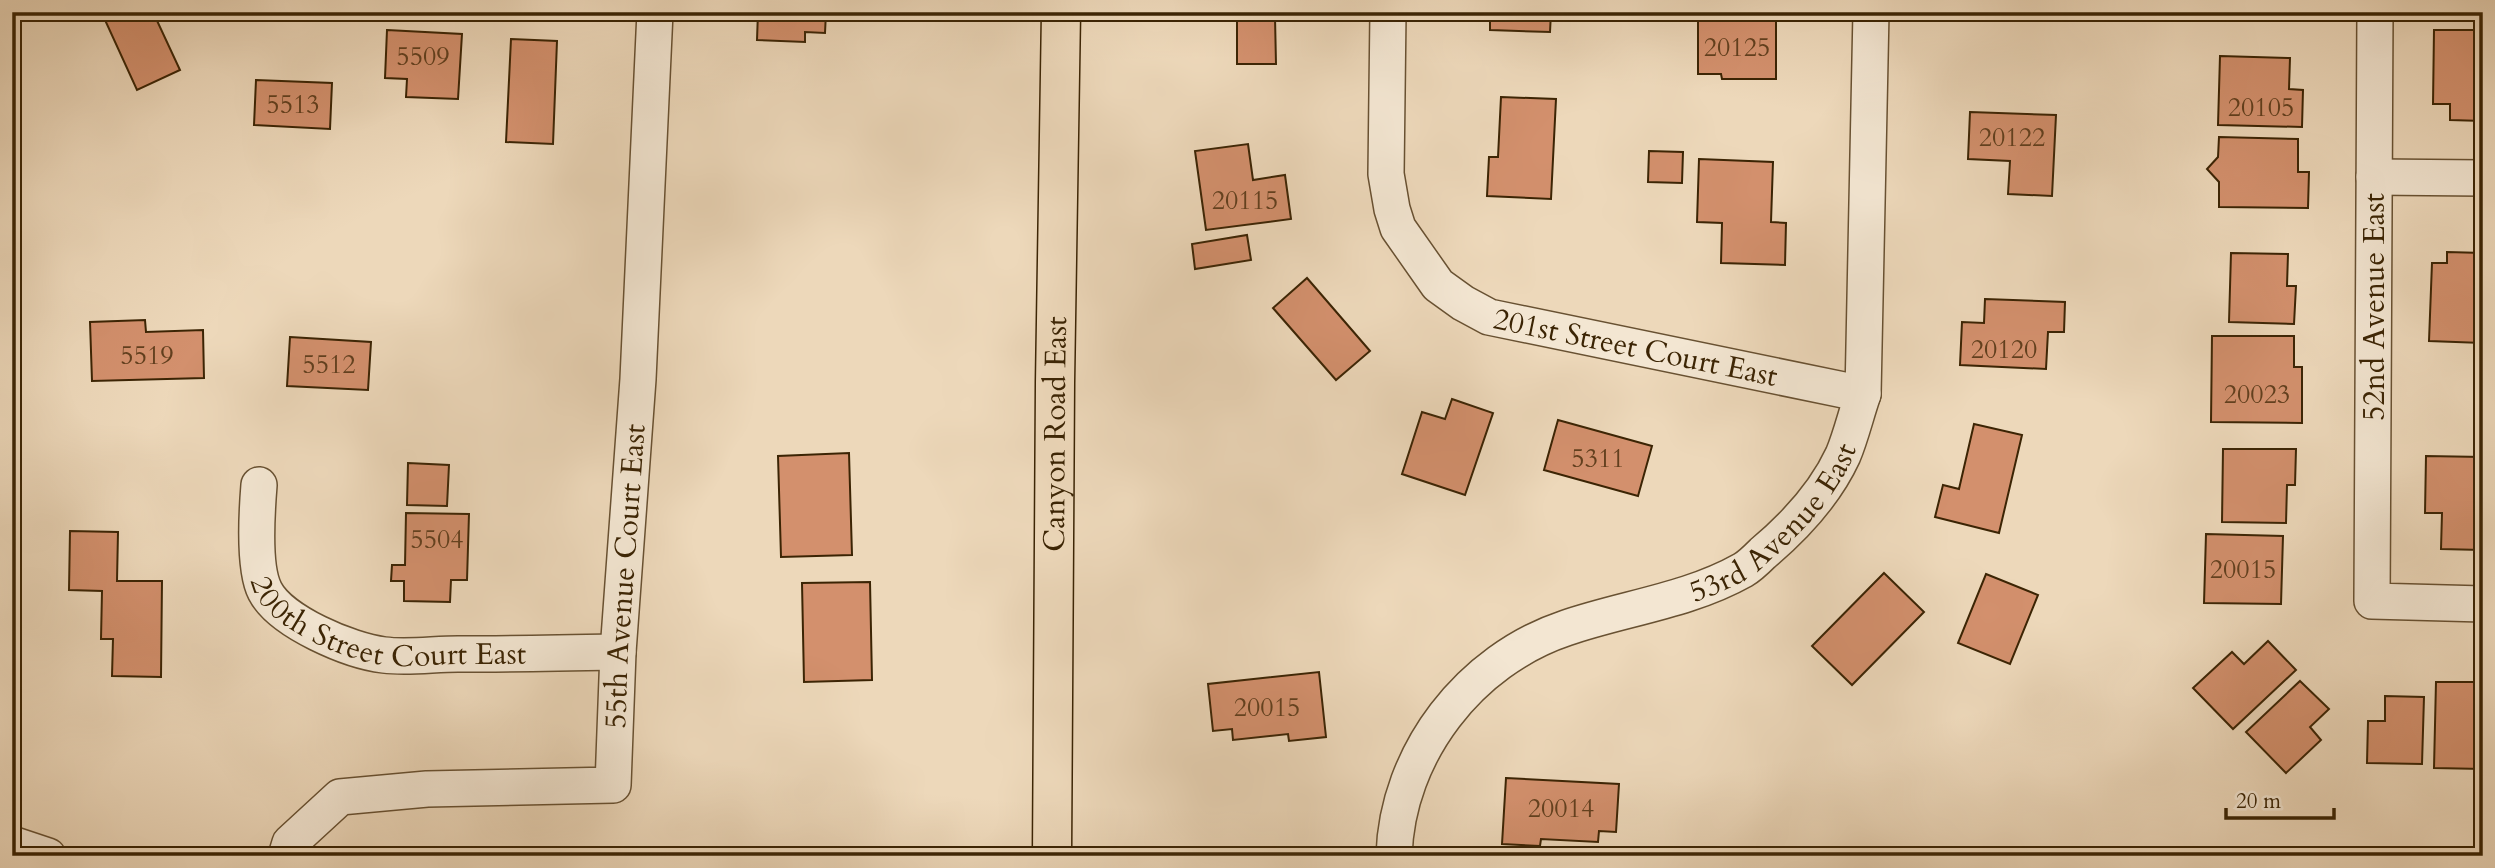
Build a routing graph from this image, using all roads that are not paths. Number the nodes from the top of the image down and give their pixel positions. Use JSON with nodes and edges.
{"nodes":[{"id":1,"x":655,"y":12,"type":"edge"},
{"id":2,"x":1061,"y":12,"type":"edge"},
{"id":3,"x":1388,"y":12,"type":"edge"},
{"id":4,"x":1871,"y":12,"type":"edge"},
{"id":5,"x":2375,"y":12,"type":"edge"},
{"id":6,"x":2374,"y":177,"type":"junction"},
{"id":7,"x":2483,"y":178,"type":"edge"},
{"id":8,"x":1863,"y":394,"type":"junction"},
{"id":9,"x":259,"y":485,"type":"dead end"},
{"id":10,"x":2483,"y":604,"type":"edge"},
{"id":11,"x":618,"y":652,"type":"junction"},
{"id":12,"x":12,"y":844,"type":"edge"},
{"id":13,"x":1052,"y":844,"type":"edge"},
{"id":14,"x":48,"y":856,"type":"edge"},
{"id":15,"x":286,"y":856,"type":"edge"},
{"id":16,"x":1394,"y":856,"type":"edge"}],
"edges":[{"from":1,"to":11,"type":"street","name":"55th Avenue Court East"},
{"from":2,"to":13,"type":"main road","name":"Canyon Road East"},
{"from":3,"to":8,"type":"street","name":"201st Street Court East"},
{"from":4,"to":8,"type":"street","name":"53rd Avenue East"},
{"from":5,"to":6,"type":"street","name":"52nd Avenue East"},
{"from":6,"to":7,"type":"street"},
{"from":6,"to":10,"type":"street","name":"52nd Avenue East"},
{"from":8,"to":16,"type":"street","name":"53rd Avenue East"},
{"from":9,"to":11,"type":"street","name":"200th Street Court East"},
{"from":11,"to":15,"type":"street","name":"55th Avenue Court East"},
{"from":12,"to":14,"type":"street"}]}
